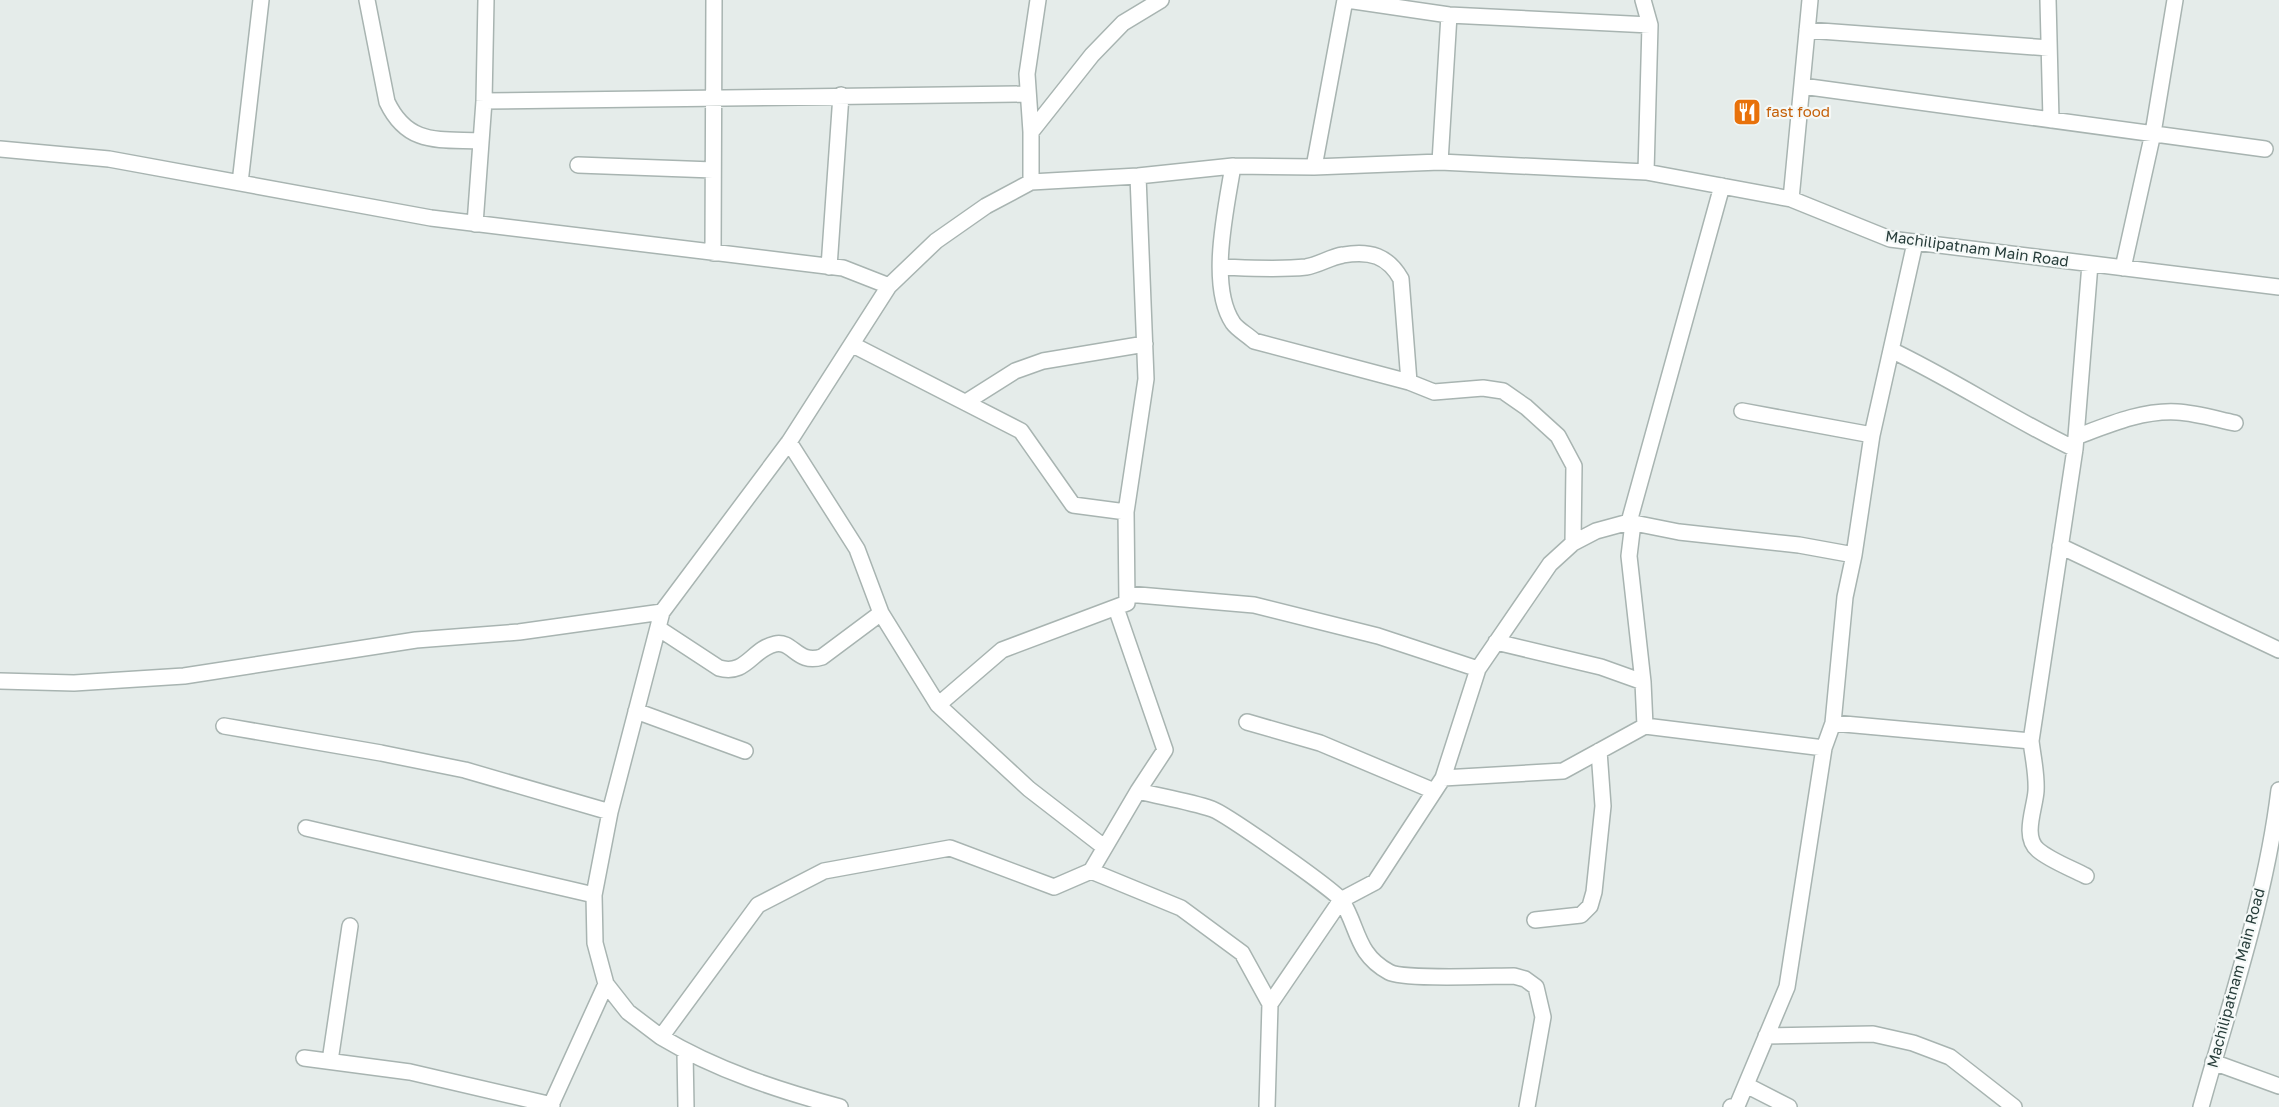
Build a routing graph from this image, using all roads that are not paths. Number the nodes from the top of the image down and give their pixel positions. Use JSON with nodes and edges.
{"nodes":[{"id":1,"x":261,"y":0,"type":"edge"},
{"id":2,"x":367,"y":0,"type":"edge"},
{"id":3,"x":486,"y":0,"type":"edge"},
{"id":4,"x":714,"y":0,"type":"edge"},
{"id":5,"x":1038,"y":0,"type":"edge"},
{"id":6,"x":1161,"y":0,"type":"edge"},
{"id":7,"x":1346,"y":0,"type":"edge"},
{"id":8,"x":1644,"y":0,"type":"edge"},
{"id":9,"x":1810,"y":0,"type":"edge"},
{"id":10,"x":2048,"y":0,"type":"edge"},
{"id":11,"x":2175,"y":0,"type":"edge"},
{"id":12,"x":1449,"y":15,"type":"junction"},
{"id":13,"x":1650,"y":25,"type":"junction"},
{"id":14,"x":1807,"y":30,"type":"junction"},
{"id":15,"x":2049,"y":48,"type":"junction"},
{"id":16,"x":1802,"y":86,"type":"junction"},
{"id":17,"x":1028,"y":94,"type":"junction"},
{"id":18,"x":841,"y":95,"type":"junction"},
{"id":19,"x":713,"y":98,"type":"junction"},
{"id":20,"x":484,"y":101,"type":"junction"},
{"id":21,"x":2051,"y":120,"type":"junction"},
{"id":22,"x":1031,"y":132,"type":"junction"},
{"id":23,"x":2152,"y":134,"type":"junction"},
{"id":24,"x":482,"y":141,"type":"junction"},
{"id":25,"x":0,"y":149,"type":"edge"},
{"id":26,"x":2265,"y":149,"type":"dead end"},
{"id":27,"x":1440,"y":162,"type":"junction"},
{"id":28,"x":578,"y":165,"type":"dead end"},
{"id":29,"x":1233,"y":166,"type":"junction"},
{"id":30,"x":1314,"y":167,"type":"junction"},
{"id":31,"x":713,"y":170,"type":"junction"},
{"id":32,"x":1646,"y":172,"type":"junction"},
{"id":33,"x":1138,"y":176,"type":"junction"},
{"id":34,"x":1031,"y":182,"type":"junction"},
{"id":35,"x":240,"y":183,"type":"junction"},
{"id":36,"x":1722,"y":186,"type":"junction"},
{"id":37,"x":1791,"y":199,"type":"junction"},
{"id":38,"x":475,"y":224,"type":"junction"},
{"id":39,"x":1915,"y":243,"type":"junction"},
{"id":40,"x":713,"y":253,"type":"junction"},
{"id":41,"x":2090,"y":264,"type":"junction"},
{"id":42,"x":829,"y":267,"type":"junction"},
{"id":43,"x":1222,"y":267,"type":"junction"},
{"id":44,"x":2123,"y":268,"type":"junction"},
{"id":45,"x":889,"y":286,"type":"junction"},
{"id":46,"x":2279,"y":287,"type":"edge"},
{"id":47,"x":853,"y":344,"type":"junction"},
{"id":48,"x":1145,"y":344,"type":"junction"},
{"id":49,"x":1891,"y":350,"type":"junction"},
{"id":50,"x":1409,"y":382,"type":"junction"},
{"id":51,"x":966,"y":402,"type":"junction"},
{"id":52,"x":1742,"y":411,"type":"dead end"},
{"id":53,"x":2234,"y":422,"type":"dead end"},
{"id":54,"x":1872,"y":435,"type":"junction"},
{"id":55,"x":789,"y":442,"type":"junction"},
{"id":56,"x":2076,"y":443,"type":"junction"},
{"id":57,"x":1126,"y":512,"type":"junction"},
{"id":58,"x":1631,"y":522,"type":"junction"},
{"id":59,"x":1573,"y":543,"type":"junction"},
{"id":60,"x":2060,"y":546,"type":"junction"},
{"id":61,"x":1854,"y":555,"type":"junction"},
{"id":62,"x":1127,"y":594,"type":"junction"},
{"id":63,"x":1116,"y":608,"type":"junction"},
{"id":64,"x":662,"y":612,"type":"junction"},
{"id":65,"x":881,"y":613,"type":"junction"},
{"id":66,"x":658,"y":628,"type":"junction"},
{"id":67,"x":1496,"y":642,"type":"junction"},
{"id":68,"x":2279,"y":650,"type":"edge"},
{"id":69,"x":1478,"y":669,"type":"junction"},
{"id":70,"x":0,"y":681,"type":"edge"},
{"id":71,"x":1643,"y":682,"type":"junction"},
{"id":72,"x":938,"y":705,"type":"junction"},
{"id":73,"x":636,"y":711,"type":"junction"},
{"id":74,"x":1246,"y":722,"type":"dead end"},
{"id":75,"x":1832,"y":723,"type":"junction"},
{"id":76,"x":224,"y":726,"type":"dead end"},
{"id":77,"x":1645,"y":726,"type":"junction"},
{"id":78,"x":2031,"y":741,"type":"junction"},
{"id":79,"x":1824,"y":748,"type":"junction"},
{"id":80,"x":1599,"y":751,"type":"junction"},
{"id":81,"x":746,"y":752,"type":"dead end"},
{"id":82,"x":1439,"y":785,"type":"junction"},
{"id":83,"x":2279,"y":790,"type":"edge"},
{"id":84,"x":1138,"y":791,"type":"junction"},
{"id":85,"x":610,"y":812,"type":"junction"},
{"id":86,"x":306,"y":828,"type":"dead end"},
{"id":87,"x":2276,"y":837,"type":"edge"},
{"id":88,"x":1104,"y":847,"type":"junction"},
{"id":89,"x":1091,"y":871,"type":"junction"},
{"id":90,"x":2086,"y":876,"type":"dead end"},
{"id":91,"x":2272,"y":877,"type":"edge"},
{"id":92,"x":594,"y":895,"type":"junction"},
{"id":93,"x":1341,"y":900,"type":"junction"},
{"id":94,"x":1535,"y":920,"type":"dead end"},
{"id":95,"x":350,"y":926,"type":"dead end"},
{"id":96,"x":606,"y":984,"type":"junction"},
{"id":97,"x":1270,"y":1004,"type":"junction"},
{"id":98,"x":1766,"y":1036,"type":"junction"},
{"id":99,"x":661,"y":1038,"type":"junction"},
{"id":100,"x":685,"y":1052,"type":"junction"},
{"id":101,"x":304,"y":1058,"type":"dead end"},
{"id":102,"x":330,"y":1061,"type":"junction"},
{"id":103,"x":2213,"y":1062,"type":"junction"},
{"id":104,"x":1746,"y":1085,"type":"junction"},
{"id":105,"x":2279,"y":1086,"type":"edge"},
{"id":106,"x":551,"y":1106,"type":"edge"},
{"id":107,"x":686,"y":1107,"type":"edge"},
{"id":108,"x":840,"y":1107,"type":"edge"},
{"id":109,"x":1267,"y":1107,"type":"edge"},
{"id":110,"x":1527,"y":1107,"type":"edge"},
{"id":111,"x":1732,"y":1107,"type":"edge"},
{"id":112,"x":1789,"y":1107,"type":"edge"},
{"id":113,"x":2014,"y":1107,"type":"edge"},
{"id":114,"x":2201,"y":1107,"type":"edge"}],
"edges":[{"from":1,"to":35,"type":"street"},
{"from":2,"to":24,"type":"street"},
{"from":3,"to":20,"type":"street"},
{"from":4,"to":19,"type":"street"},
{"from":5,"to":17,"type":"street"},
{"from":6,"to":22,"type":"street"},
{"from":7,"to":12,"type":"street"},
{"from":7,"to":30,"type":"street"},
{"from":8,"to":13,"type":"street"},
{"from":9,"to":14,"type":"street"},
{"from":10,"to":15,"type":"street"},
{"from":11,"to":23,"type":"street"},
{"from":12,"to":13,"type":"street"},
{"from":12,"to":27,"type":"street"},
{"from":13,"to":32,"type":"street"},
{"from":14,"to":15,"type":"street"},
{"from":14,"to":16,"type":"street"},
{"from":15,"to":21,"type":"street"},
{"from":16,"to":21,"type":"street"},
{"from":16,"to":37,"type":"street"},
{"from":17,"to":18,"type":"street"},
{"from":17,"to":22,"type":"street"},
{"from":18,"to":19,"type":"street"},
{"from":18,"to":42,"type":"street"},
{"from":19,"to":20,"type":"street"},
{"from":19,"to":31,"type":"street"},
{"from":20,"to":24,"type":"street"},
{"from":21,"to":23,"type":"street"},
{"from":22,"to":34,"type":"street"},
{"from":23,"to":26,"type":"street"},
{"from":23,"to":44,"type":"street"},
{"from":24,"to":38,"type":"street"},
{"from":25,"to":35,"type":"street"},
{"from":27,"to":30,"type":"street","name":"Machilipatnam Main Road"},
{"from":27,"to":32,"type":"street","name":"Machilipatnam Main Road"},
{"from":28,"to":31,"type":"street"},
{"from":29,"to":30,"type":"street","name":"Machilipatnam Main Road"},
{"from":29,"to":33,"type":"street","name":"Machilipatnam Main Road"},
{"from":29,"to":43,"type":"street"},
{"from":31,"to":40,"type":"street"},
{"from":32,"to":36,"type":"street","name":"Machilipatnam Main Road"},
{"from":33,"to":34,"type":"street","name":"Machilipatnam Main Road"},
{"from":33,"to":48,"type":"street"},
{"from":34,"to":45,"type":"street"},
{"from":35,"to":38,"type":"street"},
{"from":36,"to":37,"type":"street","name":"Machilipatnam Main Road"},
{"from":36,"to":58,"type":"street"},
{"from":37,"to":39,"type":"street","name":"Machilipatnam Main Road"},
{"from":38,"to":40,"type":"street"},
{"from":39,"to":41,"type":"street","name":"Machilipatnam Main Road"},
{"from":39,"to":49,"type":"street"},
{"from":40,"to":42,"type":"street"},
{"from":41,"to":44,"type":"street","name":"Machilipatnam Main Road"},
{"from":41,"to":56,"type":"street"},
{"from":42,"to":45,"type":"street"},
{"from":43,"to":50,"type":"street"},
{"from":43,"to":50,"type":"street"},
{"from":44,"to":46,"type":"street","name":"Machilipatnam Main Road"},
{"from":45,"to":47,"type":"street"},
{"from":47,"to":51,"type":"street"},
{"from":47,"to":55,"type":"street"},
{"from":48,"to":51,"type":"street"},
{"from":48,"to":57,"type":"street"},
{"from":49,"to":54,"type":"street"},
{"from":49,"to":56,"type":"street"},
{"from":50,"to":59,"type":"street"},
{"from":51,"to":57,"type":"street"},
{"from":52,"to":54,"type":"street"},
{"from":53,"to":56,"type":"street"},
{"from":54,"to":61,"type":"street"},
{"from":55,"to":64,"type":"street"},
{"from":55,"to":65,"type":"street"},
{"from":56,"to":60,"type":"street"},
{"from":57,"to":62,"type":"street"},
{"from":58,"to":59,"type":"street"},
{"from":58,"to":61,"type":"street"},
{"from":58,"to":71,"type":"street"},
{"from":59,"to":67,"type":"street"},
{"from":60,"to":68,"type":"street"},
{"from":60,"to":78,"type":"street"},
{"from":61,"to":75,"type":"street"},
{"from":62,"to":63,"type":"street"},
{"from":62,"to":69,"type":"street"},
{"from":63,"to":72,"type":"street"},
{"from":63,"to":84,"type":"street"},
{"from":64,"to":66,"type":"street"},
{"from":64,"to":70,"type":"street"},
{"from":65,"to":66,"type":"street"},
{"from":65,"to":72,"type":"street"},
{"from":66,"to":73,"type":"street"},
{"from":67,"to":69,"type":"street"},
{"from":67,"to":71,"type":"street"},
{"from":69,"to":82,"type":"street"},
{"from":71,"to":77,"type":"street"},
{"from":72,"to":88,"type":"street"},
{"from":73,"to":81,"type":"street"},
{"from":73,"to":85,"type":"street"},
{"from":74,"to":82,"type":"street"},
{"from":75,"to":78,"type":"street"},
{"from":75,"to":79,"type":"street"},
{"from":76,"to":85,"type":"street"},
{"from":77,"to":79,"type":"street"},
{"from":77,"to":80,"type":"street"},
{"from":78,"to":90,"type":"street"},
{"from":79,"to":98,"type":"street"},
{"from":80,"to":82,"type":"street"},
{"from":80,"to":94,"type":"street"},
{"from":82,"to":93,"type":"street"},
{"from":83,"to":87,"type":"street","name":"Machilipatnam Main Road"},
{"from":84,"to":88,"type":"street"},
{"from":84,"to":93,"type":"street"},
{"from":85,"to":92,"type":"street"},
{"from":86,"to":92,"type":"street"},
{"from":87,"to":91,"type":"street","name":"Machilipatnam Main Road"},
{"from":88,"to":89,"type":"street"},
{"from":89,"to":97,"type":"street"},
{"from":89,"to":99,"type":"street"},
{"from":91,"to":103,"type":"street","name":"Machilipatnam Main Road"},
{"from":92,"to":96,"type":"street"},
{"from":93,"to":97,"type":"street"},
{"from":93,"to":110,"type":"street"},
{"from":95,"to":102,"type":"street"},
{"from":96,"to":99,"type":"street"},
{"from":96,"to":106,"type":"street"},
{"from":97,"to":109,"type":"street"},
{"from":98,"to":104,"type":"street"},
{"from":98,"to":113,"type":"street"},
{"from":99,"to":100,"type":"street"},
{"from":100,"to":107,"type":"street"},
{"from":100,"to":108,"type":"street"},
{"from":101,"to":102,"type":"street"},
{"from":102,"to":106,"type":"street"},
{"from":103,"to":105,"type":"street"},
{"from":103,"to":114,"type":"street","name":"Machilipatnam Main Road"},
{"from":104,"to":111,"type":"street"},
{"from":104,"to":112,"type":"street"}]}
